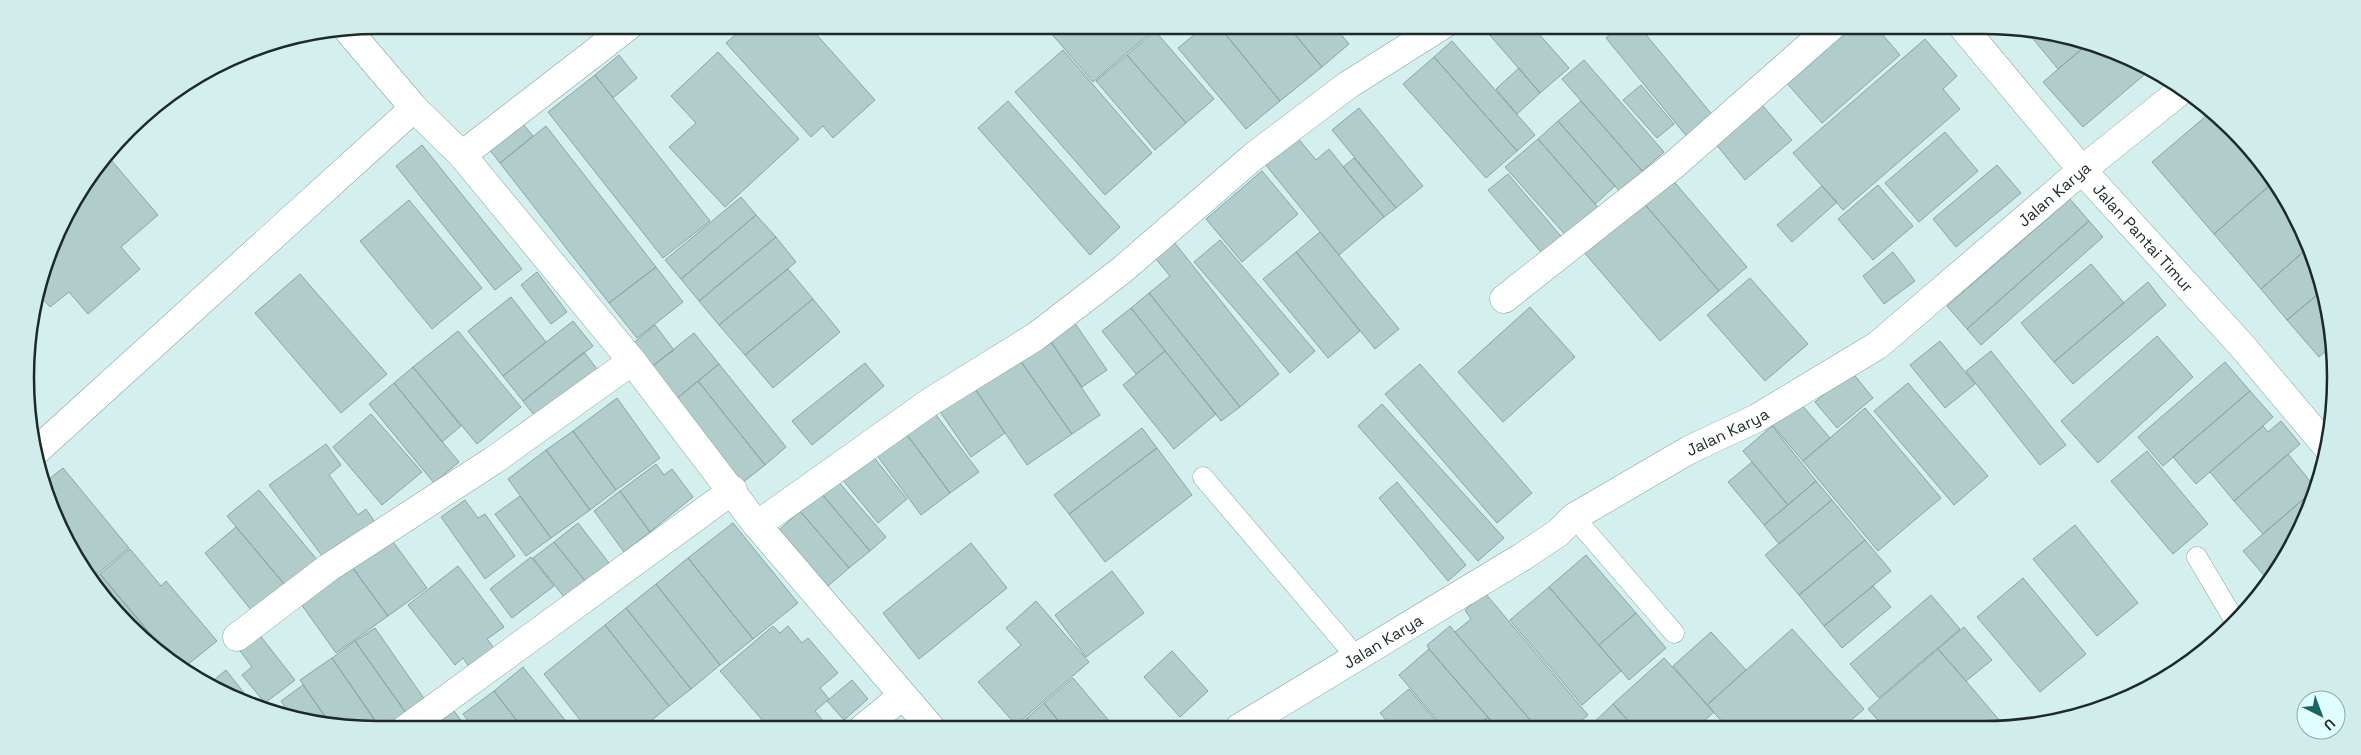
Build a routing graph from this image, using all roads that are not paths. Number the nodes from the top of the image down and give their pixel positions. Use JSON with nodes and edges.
{"nodes":[{"id":1,"x":352,"y":34,"type":"edge"},
{"id":2,"x":618,"y":34,"type":"edge"},
{"id":3,"x":1429,"y":34,"type":"edge"},
{"id":4,"x":1823,"y":34,"type":"edge"},
{"id":5,"x":1969,"y":34,"type":"edge"},
{"id":6,"x":2177,"y":94,"type":"edge"},
{"id":7,"x":414,"y":108,"type":"junction"},
{"id":8,"x":462,"y":155,"type":"junction"},
{"id":9,"x":2082,"y":170,"type":"junction"},
{"id":10,"x":1504,"y":299,"type":"dead end"},
{"id":11,"x":632,"y":361,"type":"junction"},
{"id":12,"x":2322,"y":440,"type":"edge"},
{"id":13,"x":40,"y":447,"type":"edge"},
{"id":14,"x":1203,"y":477,"type":"dead end"},
{"id":15,"x":733,"y":490,"type":"junction"},
{"id":16,"x":1574,"y":517,"type":"junction"},
{"id":17,"x":757,"y":525,"type":"junction"},
{"id":18,"x":2197,"y":557,"type":"dead end"},
{"id":19,"x":2232,"y":616,"type":"edge"},
{"id":20,"x":1674,"y":633,"type":"dead end"},
{"id":21,"x":237,"y":637,"type":"dead end"},
{"id":22,"x":1358,"y":659,"type":"junction"},
{"id":23,"x":902,"y":696,"type":"junction"},
{"id":24,"x":416,"y":721,"type":"edge"},
{"id":25,"x":872,"y":721,"type":"edge"},
{"id":26,"x":925,"y":721,"type":"edge"},
{"id":27,"x":1251,"y":721,"type":"edge"}],
"edges":[{"from":1,"to":7,"type":"street"},
{"from":2,"to":8,"type":"street"},
{"from":3,"to":17,"type":"street"},
{"from":4,"to":10,"type":"street"},
{"from":5,"to":9,"type":"street","name":"Jalan Pantai Timur"},
{"from":6,"to":9,"type":"street","name":"Jalan Karya"},
{"from":7,"to":8,"type":"street"},
{"from":7,"to":13,"type":"street"},
{"from":8,"to":11,"type":"street"},
{"from":9,"to":12,"type":"street","name":"Jalan Pantai Timur"},
{"from":9,"to":16,"type":"street","name":"Jalan Karya"},
{"from":11,"to":15,"type":"street"},
{"from":11,"to":21,"type":"street"},
{"from":14,"to":22,"type":"lane"},
{"from":15,"to":17,"type":"street"},
{"from":15,"to":24,"type":"street"},
{"from":16,"to":20,"type":"lane"},
{"from":16,"to":22,"type":"street","name":"Jalan Karya"},
{"from":17,"to":23,"type":"street"},
{"from":18,"to":19,"type":"lane"},
{"from":22,"to":27,"type":"street","name":"Jalan Karya"},
{"from":23,"to":25,"type":"street"},
{"from":23,"to":26,"type":"street"}]}
